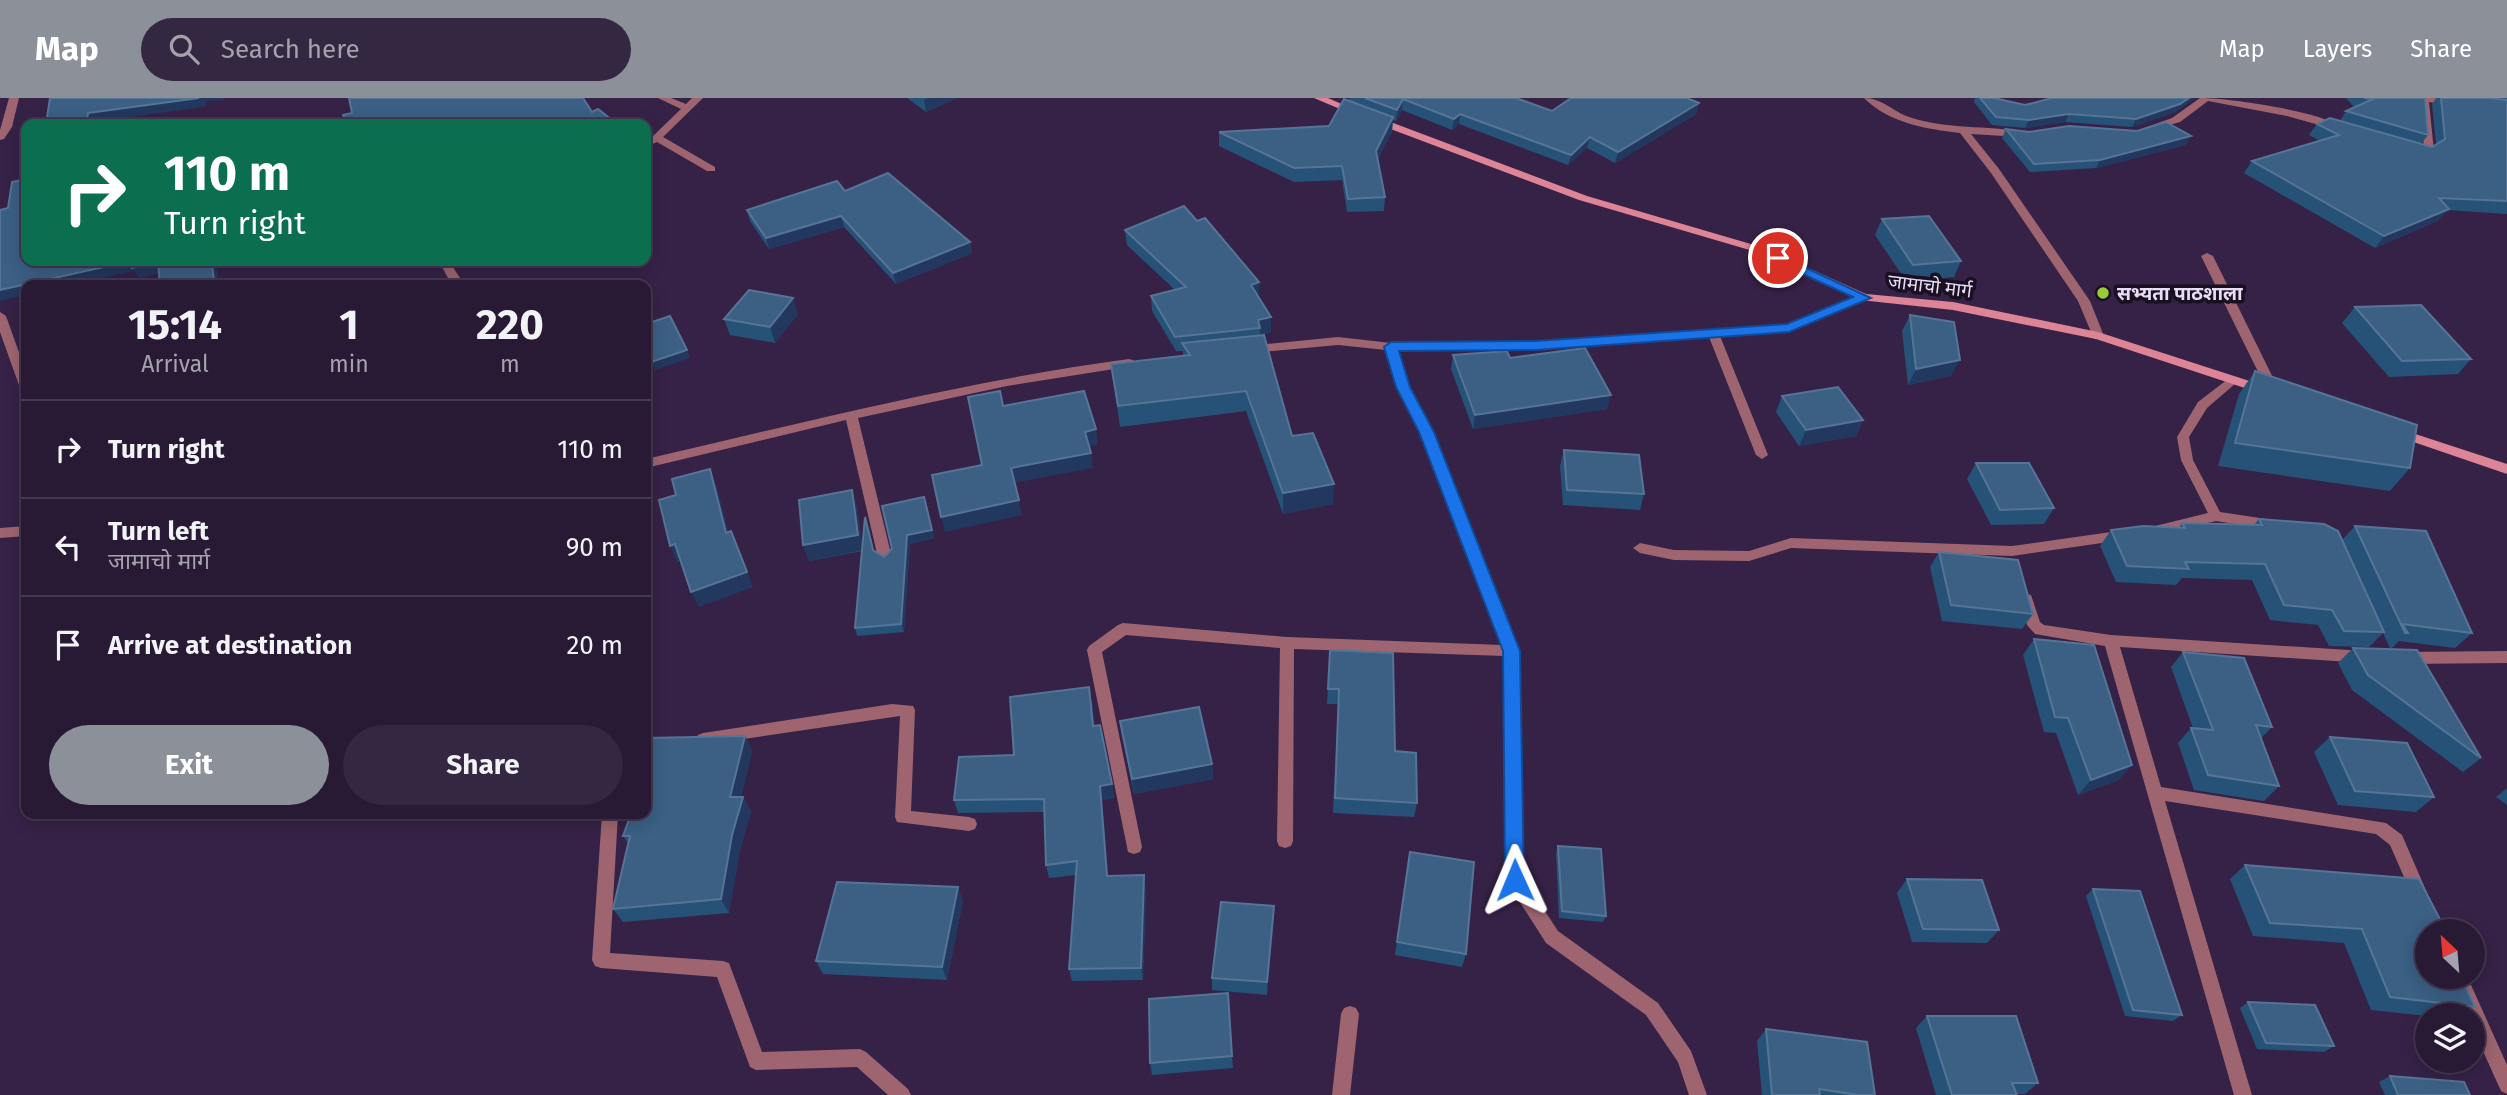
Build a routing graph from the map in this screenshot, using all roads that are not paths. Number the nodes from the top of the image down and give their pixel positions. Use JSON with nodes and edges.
{"nodes":[{"id":1,"x":14,"y":98,"type":"edge"},
{"id":2,"x":663,"y":98,"type":"edge"},
{"id":3,"x":698,"y":98,"type":"edge"},
{"id":4,"x":1319,"y":98,"type":"edge"},
{"id":5,"x":1869,"y":98,"type":"edge"},
{"id":6,"x":2422,"y":98,"type":"edge"},
{"id":7,"x":2464,"y":104,"type":"edge"},
{"id":8,"x":686,"y":108,"type":"junction"},
{"id":9,"x":1962,"y":129,"type":"junction"},
{"id":10,"x":2349,"y":131,"type":"edge"},
{"id":11,"x":2034,"y":133,"type":"edge"},
{"id":12,"x":2133,"y":133,"type":"edge"},
{"id":13,"x":0,"y":137,"type":"edge"},
{"id":14,"x":657,"y":138,"type":"junction"},
{"id":15,"x":651,"y":141,"type":"edge"},
{"id":16,"x":2410,"y":149,"type":"edge"},
{"id":17,"x":711,"y":169,"type":"dead end"},
{"id":18,"x":2207,"y":256,"type":"dead end"},
{"id":19,"x":1864,"y":298,"type":"junction"},
{"id":20,"x":0,"y":316,"type":"edge"},
{"id":21,"x":1713,"y":334,"type":"junction"},
{"id":22,"x":2098,"y":336,"type":"junction"},
{"id":23,"x":1391,"y":347,"type":"junction"},
{"id":24,"x":1230,"y":351,"type":"edge"},
{"id":25,"x":1139,"y":362,"type":"edge"},
{"id":26,"x":21,"y":374,"type":"edge"},
{"id":27,"x":2232,"y":380,"type":"junction"},
{"id":28,"x":851,"y":416,"type":"junction"},
{"id":29,"x":2382,"y":427,"type":"edge"},
{"id":30,"x":1762,"y":455,"type":"dead end"},
{"id":31,"x":651,"y":463,"type":"edge"},
{"id":32,"x":2507,"y":469,"type":"edge"},
{"id":33,"x":2216,"y":516,"type":"junction"},
{"id":34,"x":2290,"y":528,"type":"edge"},
{"id":35,"x":21,"y":531,"type":"edge"},
{"id":36,"x":0,"y":533,"type":"edge"},
{"id":37,"x":1640,"y":548,"type":"dead end"},
{"id":38,"x":885,"y":558,"type":"edge"},
{"id":39,"x":2023,"y":588,"type":"edge"},
{"id":40,"x":2111,"y":641,"type":"junction"},
{"id":41,"x":1287,"y":643,"type":"junction"},
{"id":42,"x":1512,"y":651,"type":"junction"},
{"id":43,"x":2507,"y":657,"type":"edge"},
{"id":44,"x":686,"y":741,"type":"edge"},
{"id":45,"x":2155,"y":793,"type":"junction"},
{"id":46,"x":610,"y":819,"type":"edge"},
{"id":47,"x":969,"y":824,"type":"dead end"},
{"id":48,"x":1285,"y":841,"type":"dead end"},
{"id":49,"x":1134,"y":847,"type":"dead end"},
{"id":50,"x":2427,"y":908,"type":"edge"},
{"id":51,"x":2464,"y":989,"type":"edge"},
{"id":52,"x":1349,"y":1014,"type":"dead end"},
{"id":53,"x":2507,"y":1085,"type":"edge"},
{"id":54,"x":902,"y":1095,"type":"edge"},
{"id":55,"x":1341,"y":1095,"type":"edge"},
{"id":56,"x":1698,"y":1095,"type":"edge"},
{"id":57,"x":2243,"y":1095,"type":"edge"}],
"edges":[{"from":1,"to":13,"type":"street"},
{"from":2,"to":8,"type":"street"},
{"from":3,"to":8,"type":"street"},
{"from":4,"to":19,"type":"street","name":"जामाचो मार्ग"},
{"from":5,"to":9,"type":"street"},
{"from":6,"to":7,"type":"street"},
{"from":6,"to":16,"type":"street"},
{"from":8,"to":14,"type":"street"},
{"from":9,"to":11,"type":"street"},
{"from":9,"to":22,"type":"street"},
{"from":10,"to":12,"type":"street"},
{"from":14,"to":15,"type":"street"},
{"from":14,"to":17,"type":"street"},
{"from":18,"to":27,"type":"street","name":"जामाचो मार्ग"},
{"from":19,"to":21,"type":"street"},
{"from":19,"to":22,"type":"street","name":"जामाचो मार्ग"},
{"from":20,"to":26,"type":"street"},
{"from":21,"to":23,"type":"street"},
{"from":21,"to":30,"type":"street"},
{"from":22,"to":27,"type":"street","name":"जामाचो मार्ग"},
{"from":23,"to":24,"type":"street"},
{"from":23,"to":42,"type":"street"},
{"from":25,"to":28,"type":"street"},
{"from":27,"to":33,"type":"street"},
{"from":28,"to":31,"type":"street"},
{"from":28,"to":38,"type":"street"},
{"from":29,"to":32,"type":"street"},
{"from":33,"to":34,"type":"street"},
{"from":33,"to":37,"type":"street"},
{"from":35,"to":36,"type":"street"},
{"from":39,"to":40,"type":"street"},
{"from":40,"to":43,"type":"street"},
{"from":40,"to":45,"type":"street"},
{"from":41,"to":42,"type":"street"},
{"from":41,"to":48,"type":"street"},
{"from":41,"to":49,"type":"street"},
{"from":42,"to":56,"type":"street"},
{"from":44,"to":47,"type":"street"},
{"from":45,"to":50,"type":"street"},
{"from":45,"to":57,"type":"street"},
{"from":46,"to":54,"type":"street"},
{"from":51,"to":53,"type":"street"},
{"from":52,"to":55,"type":"street"}]}
